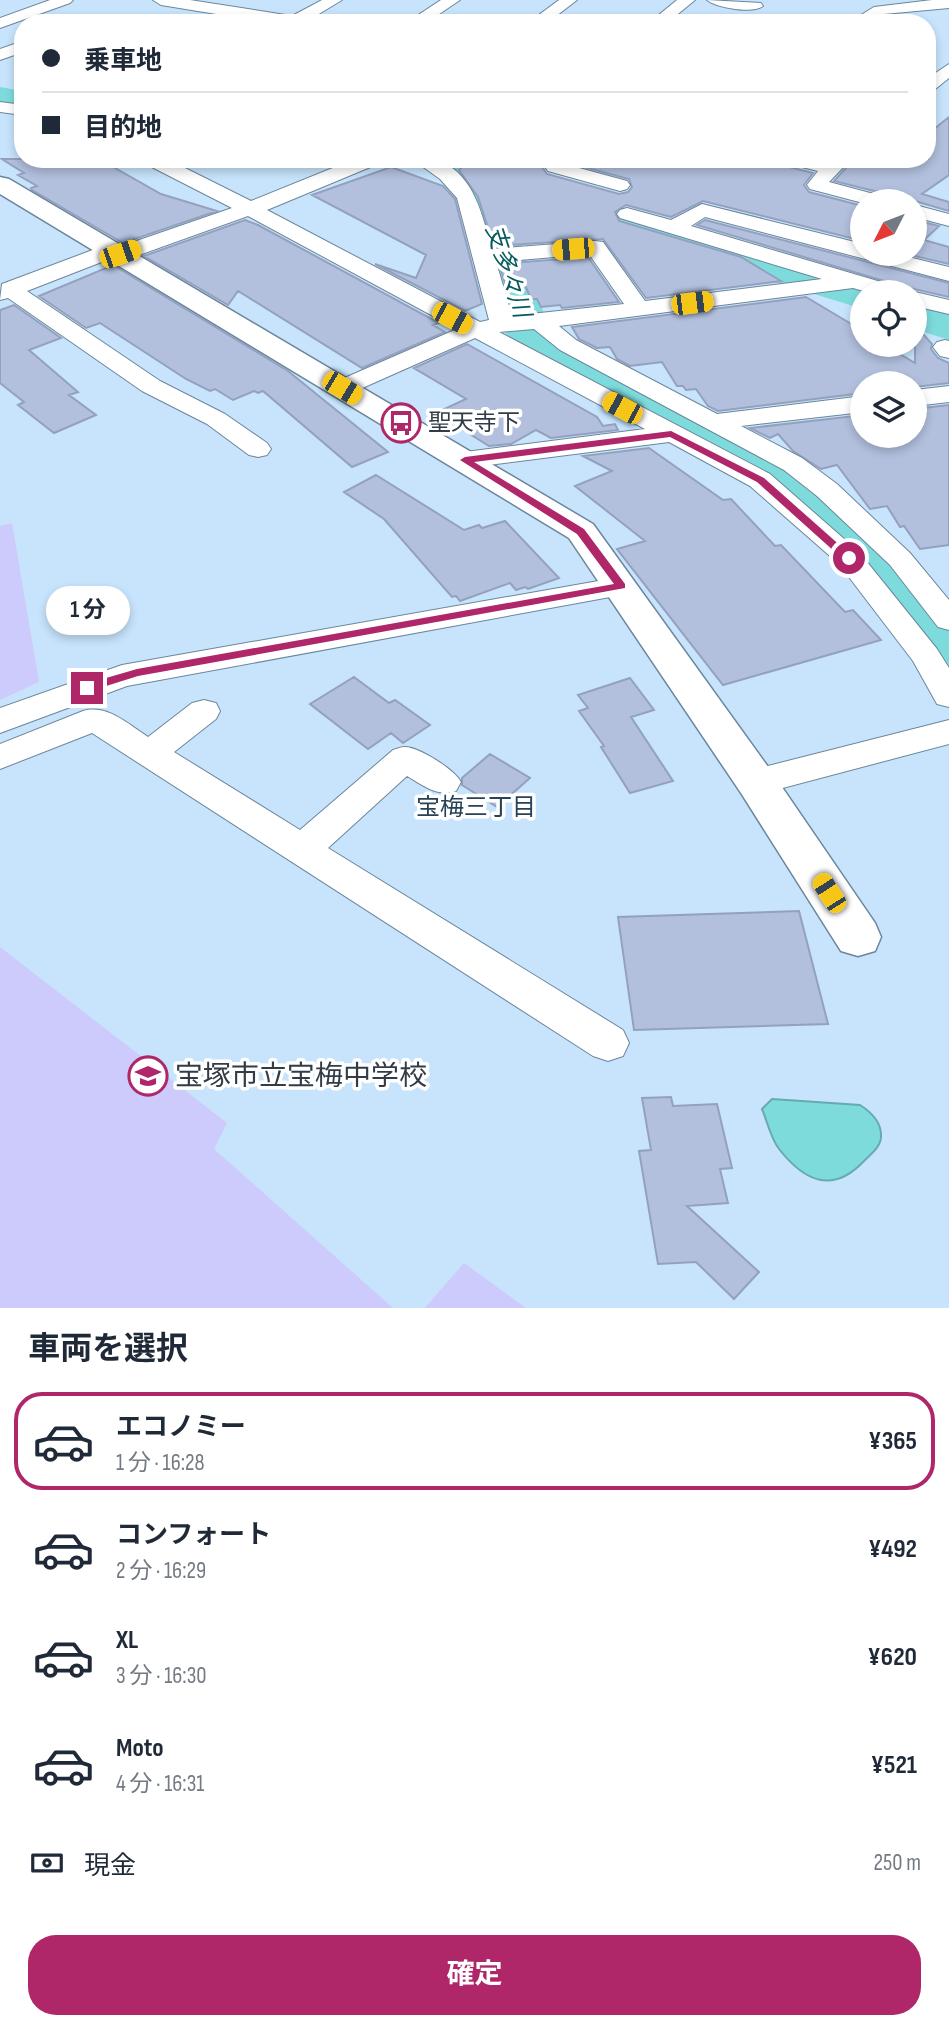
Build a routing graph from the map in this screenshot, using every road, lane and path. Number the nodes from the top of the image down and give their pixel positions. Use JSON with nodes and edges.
{"nodes":[{"id":1,"x":65,"y":0,"type":"edge"},
{"id":2,"x":161,"y":0,"type":"edge"},
{"id":3,"x":334,"y":0,"type":"edge"},
{"id":4,"x":452,"y":0,"type":"edge"},
{"id":5,"x":569,"y":0,"type":"edge"},
{"id":6,"x":687,"y":0,"type":"edge"},
{"id":7,"x":715,"y":0,"type":"edge"},
{"id":8,"x":949,"y":2,"type":"edge"},
{"id":9,"x":757,"y":3,"type":"edge"},
{"id":10,"x":25,"y":14,"type":"edge"},
{"id":11,"x":248,"y":14,"type":"edge"},
{"id":12,"x":310,"y":14,"type":"edge"},
{"id":13,"x":429,"y":14,"type":"edge"},
{"id":14,"x":549,"y":14,"type":"edge"},
{"id":15,"x":669,"y":14,"type":"edge"},
{"id":16,"x":873,"y":14,"type":"edge"},
{"id":17,"x":169,"y":168,"type":"edge"},
{"id":18,"x":351,"y":168,"type":"edge"},
{"id":19,"x":439,"y":168,"type":"edge"},
{"id":20,"x":559,"y":168,"type":"edge"},
{"id":21,"x":831,"y":168,"type":"edge"},
{"id":22,"x":0,"y":184,"type":"edge"},
{"id":23,"x":620,"y":185,"type":"dead end"},
{"id":24,"x":850,"y":194,"type":"edge"},
{"id":25,"x":250,"y":209,"type":"junction"},
{"id":26,"x":627,"y":214,"type":"dead end"},
{"id":27,"x":928,"y":214,"type":"edge"},
{"id":28,"x":949,"y":220,"type":"edge"},
{"id":29,"x":674,"y":228,"type":"junction"},
{"id":30,"x":850,"y":248,"type":"edge"},
{"id":31,"x":117,"y":252,"type":"junction"},
{"id":32,"x":483,"y":256,"type":"junction"},
{"id":33,"x":918,"y":266,"type":"edge"},
{"id":34,"x":949,"y":274,"type":"edge"},
{"id":35,"x":850,"y":282,"type":"edge"},
{"id":36,"x":850,"y":282,"type":"edge"},
{"id":37,"x":5,"y":291,"type":"edge"},
{"id":38,"x":927,"y":302,"type":"edge"},
{"id":39,"x":949,"y":307,"type":"edge"},
{"id":40,"x":639,"y":309,"type":"junction"},
{"id":41,"x":540,"y":322,"type":"junction"},
{"id":42,"x":502,"y":324,"type":"junction"},
{"id":43,"x":474,"y":330,"type":"junction"},
{"id":44,"x":342,"y":388,"type":"junction"},
{"id":45,"x":949,"y":394,"type":"edge"},
{"id":46,"x":927,"y":397,"type":"edge"},
{"id":47,"x":850,"y":406,"type":"edge"},
{"id":48,"x":713,"y":422,"type":"junction"},
{"id":49,"x":671,"y":434,"type":"junction"},
{"id":50,"x":258,"y":449,"type":"dead end"},
{"id":51,"x":465,"y":460,"type":"junction"},
{"id":52,"x":621,"y":586,"type":"junction"},
{"id":53,"x":949,"y":620,"type":"edge"},
{"id":54,"x":949,"y":696,"type":"edge"},
{"id":55,"x":204,"y":711,"type":"dead end"},
{"id":56,"x":0,"y":721,"type":"edge"},
{"id":57,"x":949,"y":732,"type":"edge"},
{"id":58,"x":150,"y":753,"type":"junction"},
{"id":59,"x":0,"y":757,"type":"edge"},
{"id":60,"x":444,"y":782,"type":"dead end"},
{"id":61,"x":756,"y":782,"type":"junction"},
{"id":62,"x":302,"y":849,"type":"junction"},
{"id":63,"x":858,"y":937,"type":"dead end"},
{"id":64,"x":608,"y":1043,"type":"dead end"}],
"edges":[{"from":1,"to":10,"type":"street"},
{"from":2,"to":11,"type":"street"},
{"from":3,"to":12,"type":"street"},
{"from":4,"to":13,"type":"street"},
{"from":5,"to":14,"type":"street"},
{"from":6,"to":15,"type":"street"},
{"from":7,"to":9,"type":"street"},
{"from":8,"to":16,"type":"street"},
{"from":17,"to":25,"type":"street"},
{"from":18,"to":25,"type":"street"},
{"from":19,"to":32,"type":"street"},
{"from":20,"to":23,"type":"street"},
{"from":21,"to":24,"type":"street"},
{"from":22,"to":31,"type":"street"},
{"from":25,"to":31,"type":"street"},
{"from":25,"to":43,"type":"street"},
{"from":26,"to":29,"type":"street"},
{"from":27,"to":28,"type":"street"},
{"from":29,"to":30,"type":"street"},
{"from":29,"to":35,"type":"street"},
{"from":31,"to":37,"type":"street"},
{"from":31,"to":44,"type":"street"},
{"from":32,"to":40,"type":"street"},
{"from":32,"to":42,"type":"street"},
{"from":33,"to":34,"type":"street"},
{"from":36,"to":40,"type":"street"},
{"from":37,"to":50,"type":"street"},
{"from":38,"to":39,"type":"street"},
{"from":40,"to":41,"type":"street"},
{"from":41,"to":42,"type":"street"},
{"from":41,"to":48,"type":"street"},
{"from":42,"to":43,"type":"street"},
{"from":43,"to":44,"type":"street"},
{"from":43,"to":49,"type":"street"},
{"from":44,"to":51,"type":"street"},
{"from":45,"to":46,"type":"street"},
{"from":47,"to":48,"type":"street"},
{"from":48,"to":53,"type":"street"},
{"from":49,"to":51,"type":"street"},
{"from":49,"to":54,"type":"street"},
{"from":51,"to":52,"type":"street"},
{"from":52,"to":56,"type":"street"},
{"from":52,"to":61,"type":"street"},
{"from":55,"to":58,"type":"street"},
{"from":57,"to":61,"type":"street"},
{"from":58,"to":59,"type":"street"},
{"from":58,"to":62,"type":"street"},
{"from":60,"to":62,"type":"street"},
{"from":61,"to":63,"type":"street"},
{"from":62,"to":64,"type":"street"}]}
